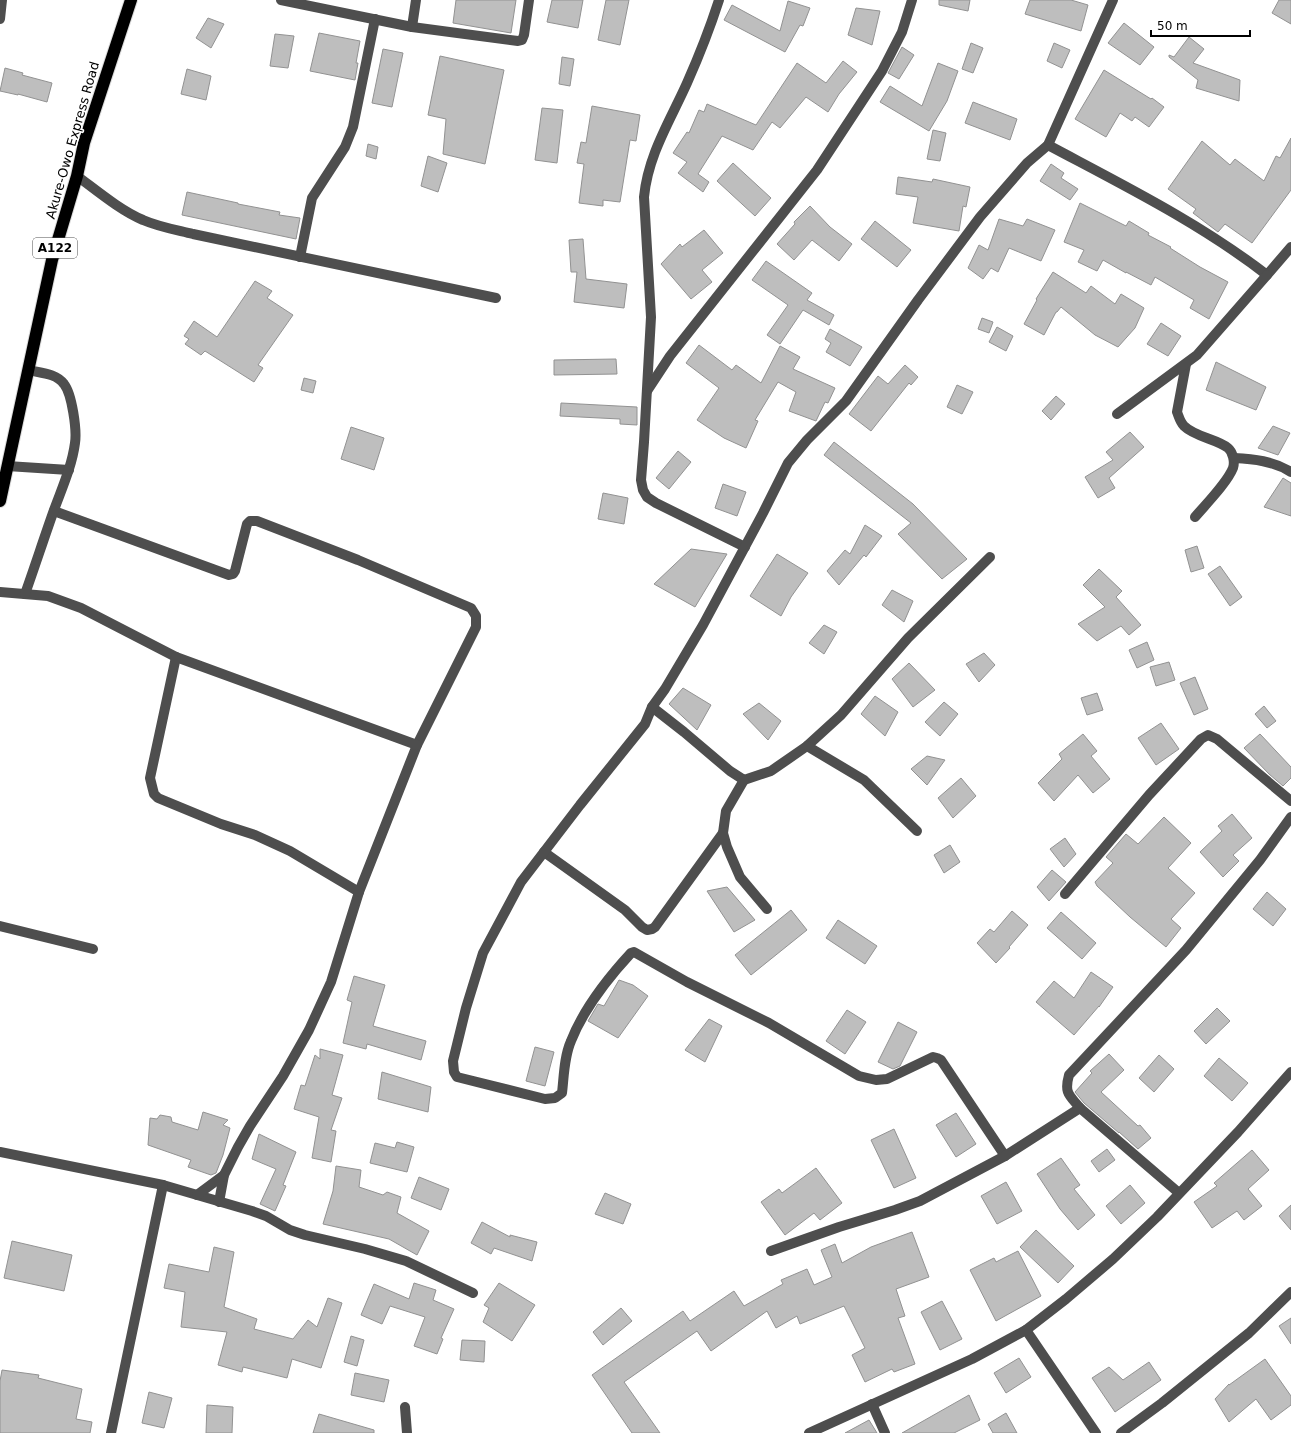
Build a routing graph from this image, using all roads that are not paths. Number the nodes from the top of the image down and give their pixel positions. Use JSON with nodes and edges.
{"nodes":[{"id":1,"x":2,"y":0,"type":"edge"},
{"id":2,"x":131,"y":0,"type":"edge"},
{"id":3,"x":281,"y":0,"type":"edge"},
{"id":4,"x":416,"y":0,"type":"edge"},
{"id":5,"x":529,"y":0,"type":"edge"},
{"id":6,"x":719,"y":0,"type":"edge"},
{"id":7,"x":912,"y":0,"type":"edge"},
{"id":8,"x":1113,"y":0,"type":"edge"},
{"id":9,"x":0,"y":19,"type":"edge"},
{"id":10,"x":375,"y":19,"type":"junction"},
{"id":11,"x":412,"y":27,"type":"junction"},
{"id":12,"x":1048,"y":145,"type":"junction"},
{"id":13,"x":77,"y":176,"type":"junction"},
{"id":14,"x":1291,"y":248,"type":"edge"},
{"id":15,"x":300,"y":257,"type":"junction"},
{"id":16,"x":1267,"y":275,"type":"junction"},
{"id":17,"x":496,"y":298,"type":"dead end"},
{"id":18,"x":1186,"y":364,"type":"junction"},
{"id":19,"x":28,"y":370,"type":"junction"},
{"id":20,"x":647,"y":391,"type":"junction"},
{"id":21,"x":1117,"y":414,"type":"dead end"},
{"id":22,"x":1234,"y":458,"type":"junction"},
{"id":23,"x":7,"y":466,"type":"junction"},
{"id":24,"x":69,"y":470,"type":"junction"},
{"id":25,"x":1291,"y":472,"type":"edge"},
{"id":26,"x":0,"y":501,"type":"edge"},
{"id":27,"x":54,"y":511,"type":"junction"},
{"id":28,"x":1195,"y":517,"type":"dead end"},
{"id":29,"x":745,"y":546,"type":"junction"},
{"id":30,"x":990,"y":557,"type":"dead end"},
{"id":31,"x":0,"y":592,"type":"edge"},
{"id":32,"x":26,"y":594,"type":"junction"},
{"id":33,"x":176,"y":657,"type":"junction"},
{"id":34,"x":652,"y":707,"type":"junction"},
{"id":35,"x":417,"y":745,"type":"junction"},
{"id":36,"x":807,"y":746,"type":"junction"},
{"id":37,"x":744,"y":780,"type":"junction"},
{"id":38,"x":1291,"y":801,"type":"edge"},
{"id":39,"x":1291,"y":817,"type":"edge"},
{"id":40,"x":917,"y":831,"type":"dead end"},
{"id":41,"x":723,"y":832,"type":"junction"},
{"id":42,"x":544,"y":852,"type":"junction"},
{"id":43,"x":359,"y":892,"type":"junction"},
{"id":44,"x":1065,"y":894,"type":"dead end"},
{"id":45,"x":767,"y":909,"type":"dead end"},
{"id":46,"x":0,"y":926,"type":"edge"},
{"id":47,"x":93,"y":949,"type":"dead end"},
{"id":48,"x":1291,"y":1072,"type":"edge"},
{"id":49,"x":1080,"y":1108,"type":"junction"},
{"id":50,"x":0,"y":1152,"type":"edge"},
{"id":51,"x":1005,"y":1156,"type":"junction"},
{"id":52,"x":224,"y":1175,"type":"junction"},
{"id":53,"x":163,"y":1185,"type":"junction"},
{"id":54,"x":1179,"y":1193,"type":"junction"},
{"id":55,"x":197,"y":1195,"type":"junction"},
{"id":56,"x":220,"y":1202,"type":"junction"},
{"id":57,"x":771,"y":1251,"type":"dead end"},
{"id":58,"x":1291,"y":1292,"type":"edge"},
{"id":59,"x":473,"y":1293,"type":"dead end"},
{"id":60,"x":1026,"y":1330,"type":"junction"},
{"id":61,"x":872,"y":1404,"type":"junction"},
{"id":62,"x":405,"y":1407,"type":"dead end"},
{"id":63,"x":111,"y":1433,"type":"edge"},
{"id":64,"x":407,"y":1433,"type":"edge"},
{"id":65,"x":809,"y":1433,"type":"edge"},
{"id":66,"x":885,"y":1433,"type":"edge"},
{"id":67,"x":1096,"y":1433,"type":"edge"},
{"id":68,"x":1121,"y":1433,"type":"edge"}],
"edges":[{"from":1,"to":9,"type":"street"},
{"from":2,"to":13,"type":"highway","name":"Akure-Owo Express Road","number":"A122"},
{"from":3,"to":10,"type":"street"},
{"from":4,"to":11,"type":"street"},
{"from":5,"to":11,"type":"street"},
{"from":6,"to":20,"type":"street"},
{"from":7,"to":20,"type":"street"},
{"from":8,"to":12,"type":"street"},
{"from":10,"to":11,"type":"street"},
{"from":10,"to":15,"type":"street"},
{"from":12,"to":16,"type":"street"},
{"from":12,"to":29,"type":"street"},
{"from":13,"to":15,"type":"street"},
{"from":13,"to":19,"type":"highway","name":"Akure-Owo Express Road","number":"A122"},
{"from":14,"to":16,"type":"street"},
{"from":15,"to":17,"type":"street"},
{"from":16,"to":18,"type":"street"},
{"from":18,"to":21,"type":"street"},
{"from":18,"to":22,"type":"street"},
{"from":19,"to":23,"type":"highway","name":"Akure-Owo Express Road","number":"A122"},
{"from":19,"to":24,"type":"street"},
{"from":20,"to":29,"type":"street"},
{"from":22,"to":25,"type":"street"},
{"from":22,"to":28,"type":"street"},
{"from":23,"to":24,"type":"street"},
{"from":23,"to":26,"type":"highway","name":"Akure-Owo Express Road","number":"A122"},
{"from":24,"to":27,"type":"street"},
{"from":27,"to":32,"type":"street"},
{"from":27,"to":35,"type":"street"},
{"from":29,"to":34,"type":"street"},
{"from":30,"to":36,"type":"street"},
{"from":31,"to":32,"type":"street"},
{"from":32,"to":33,"type":"street"},
{"from":33,"to":35,"type":"street"},
{"from":33,"to":43,"type":"street"},
{"from":34,"to":37,"type":"street"},
{"from":34,"to":42,"type":"street"},
{"from":35,"to":43,"type":"street"},
{"from":36,"to":37,"type":"street"},
{"from":36,"to":40,"type":"street"},
{"from":37,"to":41,"type":"street"},
{"from":38,"to":44,"type":"street"},
{"from":39,"to":49,"type":"street"},
{"from":41,"to":42,"type":"street"},
{"from":41,"to":45,"type":"street"},
{"from":42,"to":51,"type":"street"},
{"from":43,"to":52,"type":"street"},
{"from":46,"to":47,"type":"street"},
{"from":48,"to":54,"type":"street"},
{"from":49,"to":51,"type":"street"},
{"from":49,"to":54,"type":"street"},
{"from":50,"to":53,"type":"street"},
{"from":51,"to":57,"type":"street"},
{"from":52,"to":55,"type":"street"},
{"from":52,"to":56,"type":"street"},
{"from":53,"to":55,"type":"street"},
{"from":53,"to":63,"type":"street"},
{"from":54,"to":60,"type":"street"},
{"from":55,"to":56,"type":"street"},
{"from":56,"to":59,"type":"street"},
{"from":58,"to":68,"type":"street"},
{"from":60,"to":61,"type":"street"},
{"from":60,"to":67,"type":"street"},
{"from":61,"to":65,"type":"street"},
{"from":61,"to":66,"type":"street"},
{"from":62,"to":64,"type":"street"}]}
